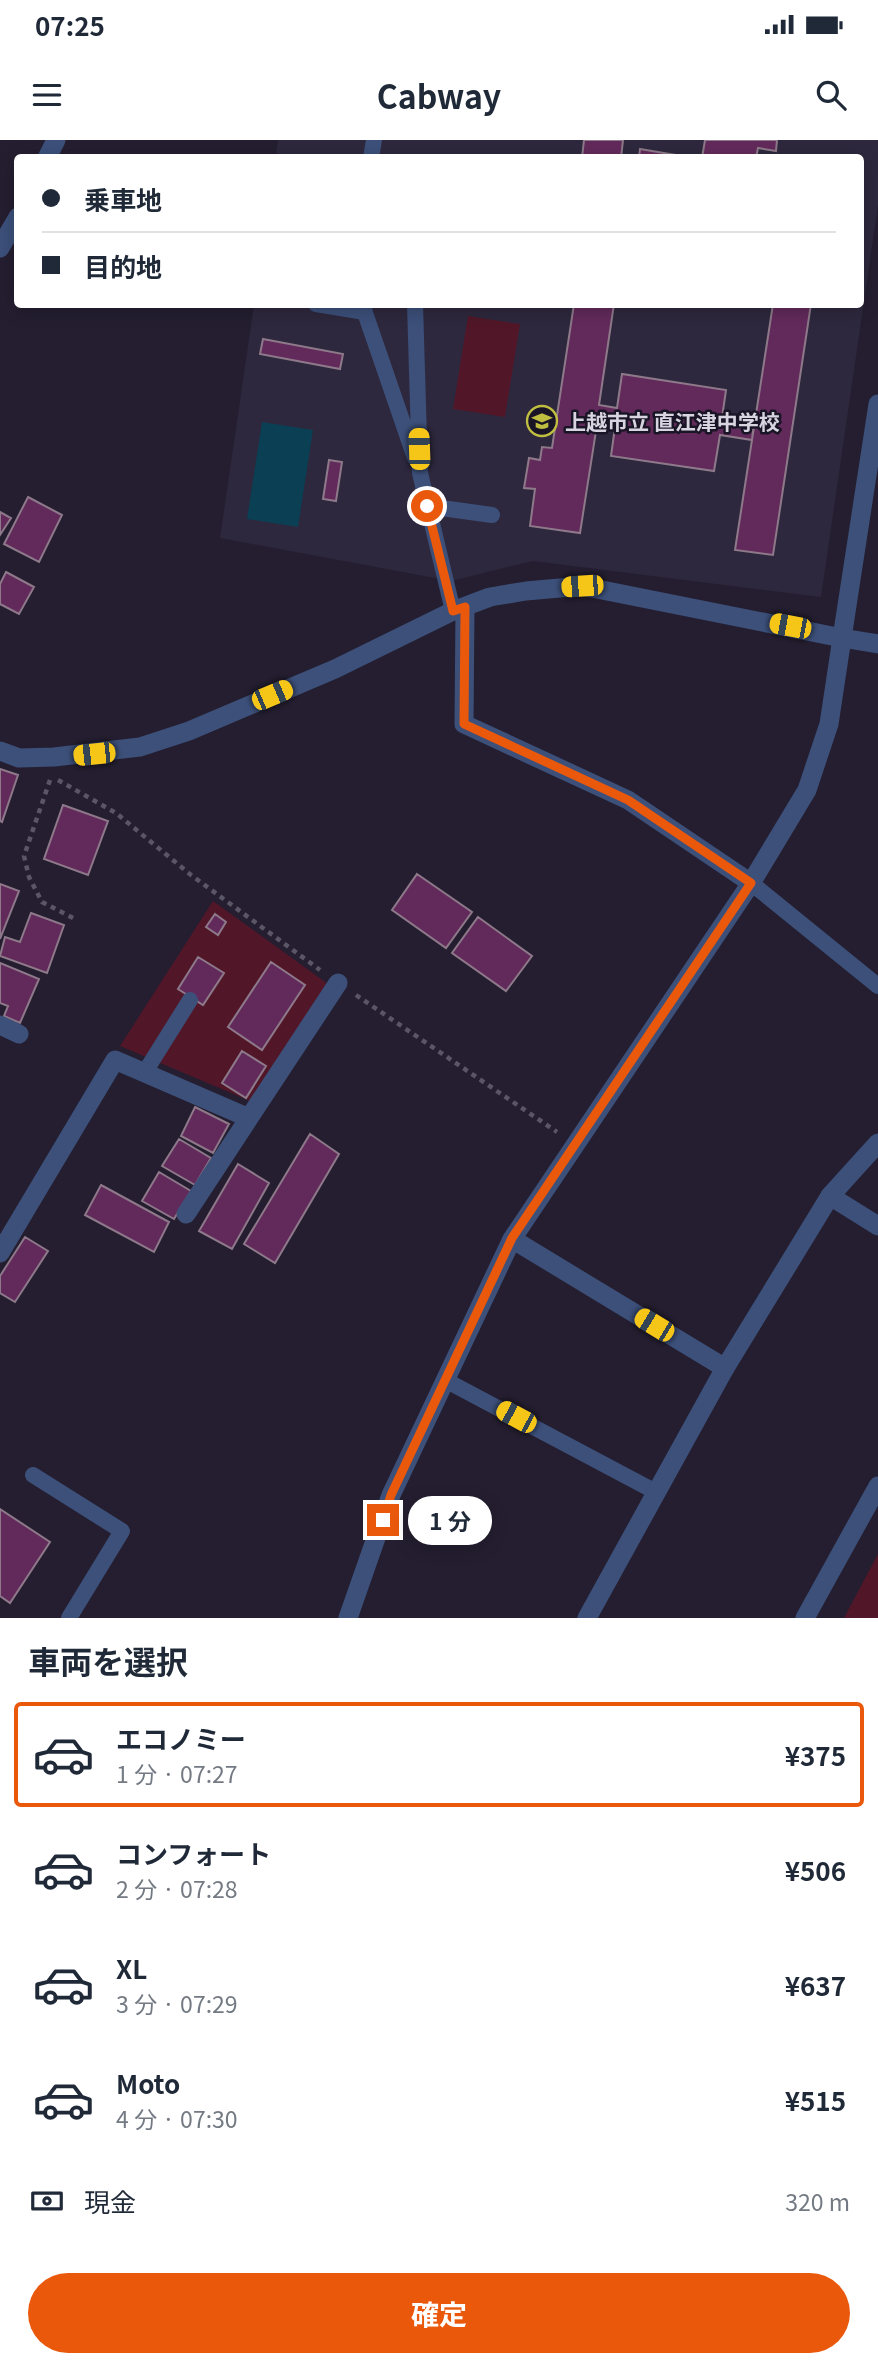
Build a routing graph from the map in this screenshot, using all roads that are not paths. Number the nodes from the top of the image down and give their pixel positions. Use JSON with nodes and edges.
{"nodes":[{"id":1,"x":14,"y":224,"type":"edge"},
{"id":2,"x":0,"y":248,"type":"edge"},
{"id":3,"x":363,"y":308,"type":"edge"},
{"id":4,"x":415,"y":308,"type":"edge"},
{"id":5,"x":878,"y":404,"type":"edge"},
{"id":6,"x":420,"y":473,"type":"junction"},
{"id":7,"x":427,"y":506,"type":"junction"},
{"id":8,"x":492,"y":515,"type":"dead end"},
{"id":9,"x":459,"y":609,"type":"junction"},
{"id":10,"x":842,"y":638,"type":"junction"},
{"id":11,"x":878,"y":644,"type":"edge"},
{"id":12,"x":0,"y":751,"type":"edge"},
{"id":13,"x":751,"y":883,"type":"junction"},
{"id":14,"x":338,"y":983,"type":"road end"},
{"id":15,"x":878,"y":986,"type":"edge"},
{"id":16,"x":190,"y":1000,"type":"dead end"},
{"id":17,"x":0,"y":1025,"type":"edge"},
{"id":18,"x":19,"y":1034,"type":"dead end"},
{"id":19,"x":145,"y":1072,"type":"junction"},
{"id":20,"x":248,"y":1118,"type":"junction"},
{"id":21,"x":878,"y":1143,"type":"edge"},
{"id":22,"x":830,"y":1196,"type":"junction"},
{"id":23,"x":186,"y":1214,"type":"dead end"},
{"id":24,"x":878,"y":1226,"type":"edge"},
{"id":25,"x":512,"y":1238,"type":"junction"},
{"id":26,"x":0,"y":1253,"type":"edge"},
{"id":27,"x":724,"y":1368,"type":"junction"},
{"id":28,"x":445,"y":1380,"type":"junction"},
{"id":29,"x":33,"y":1475,"type":"dead end"},
{"id":30,"x":878,"y":1486,"type":"edge"},
{"id":31,"x":656,"y":1492,"type":"junction"},
{"id":32,"x":69,"y":1618,"type":"edge"},
{"id":33,"x":348,"y":1618,"type":"edge"},
{"id":34,"x":587,"y":1618,"type":"edge"},
{"id":35,"x":805,"y":1618,"type":"edge"}],
"edges":[{"from":1,"to":2,"type":"street"},
{"from":3,"to":6,"type":"lane"},
{"from":4,"to":6,"type":"lane"},
{"from":5,"to":10,"type":"street"},
{"from":6,"to":7,"type":"lane"},
{"from":7,"to":8,"type":"lane"},
{"from":7,"to":9,"type":"lane"},
{"from":9,"to":10,"type":"street"},
{"from":9,"to":12,"type":"street"},
{"from":9,"to":13,"type":"street"},
{"from":10,"to":11,"type":"street"},
{"from":10,"to":13,"type":"street"},
{"from":13,"to":15,"type":"lane"},
{"from":13,"to":25,"type":"street"},
{"from":14,"to":20,"type":"street"},
{"from":16,"to":19,"type":"lane"},
{"from":17,"to":18,"type":"street"},
{"from":19,"to":20,"type":"street"},
{"from":19,"to":26,"type":"street"},
{"from":20,"to":23,"type":"street"},
{"from":21,"to":22,"type":"street"},
{"from":22,"to":24,"type":"street"},
{"from":22,"to":27,"type":"street"},
{"from":25,"to":27,"type":"street"},
{"from":25,"to":28,"type":"street"},
{"from":27,"to":31,"type":"street"},
{"from":28,"to":31,"type":"lane"},
{"from":28,"to":33,"type":"street"},
{"from":29,"to":32,"type":"lane"},
{"from":30,"to":35,"type":"street"},
{"from":31,"to":34,"type":"street"}]}
